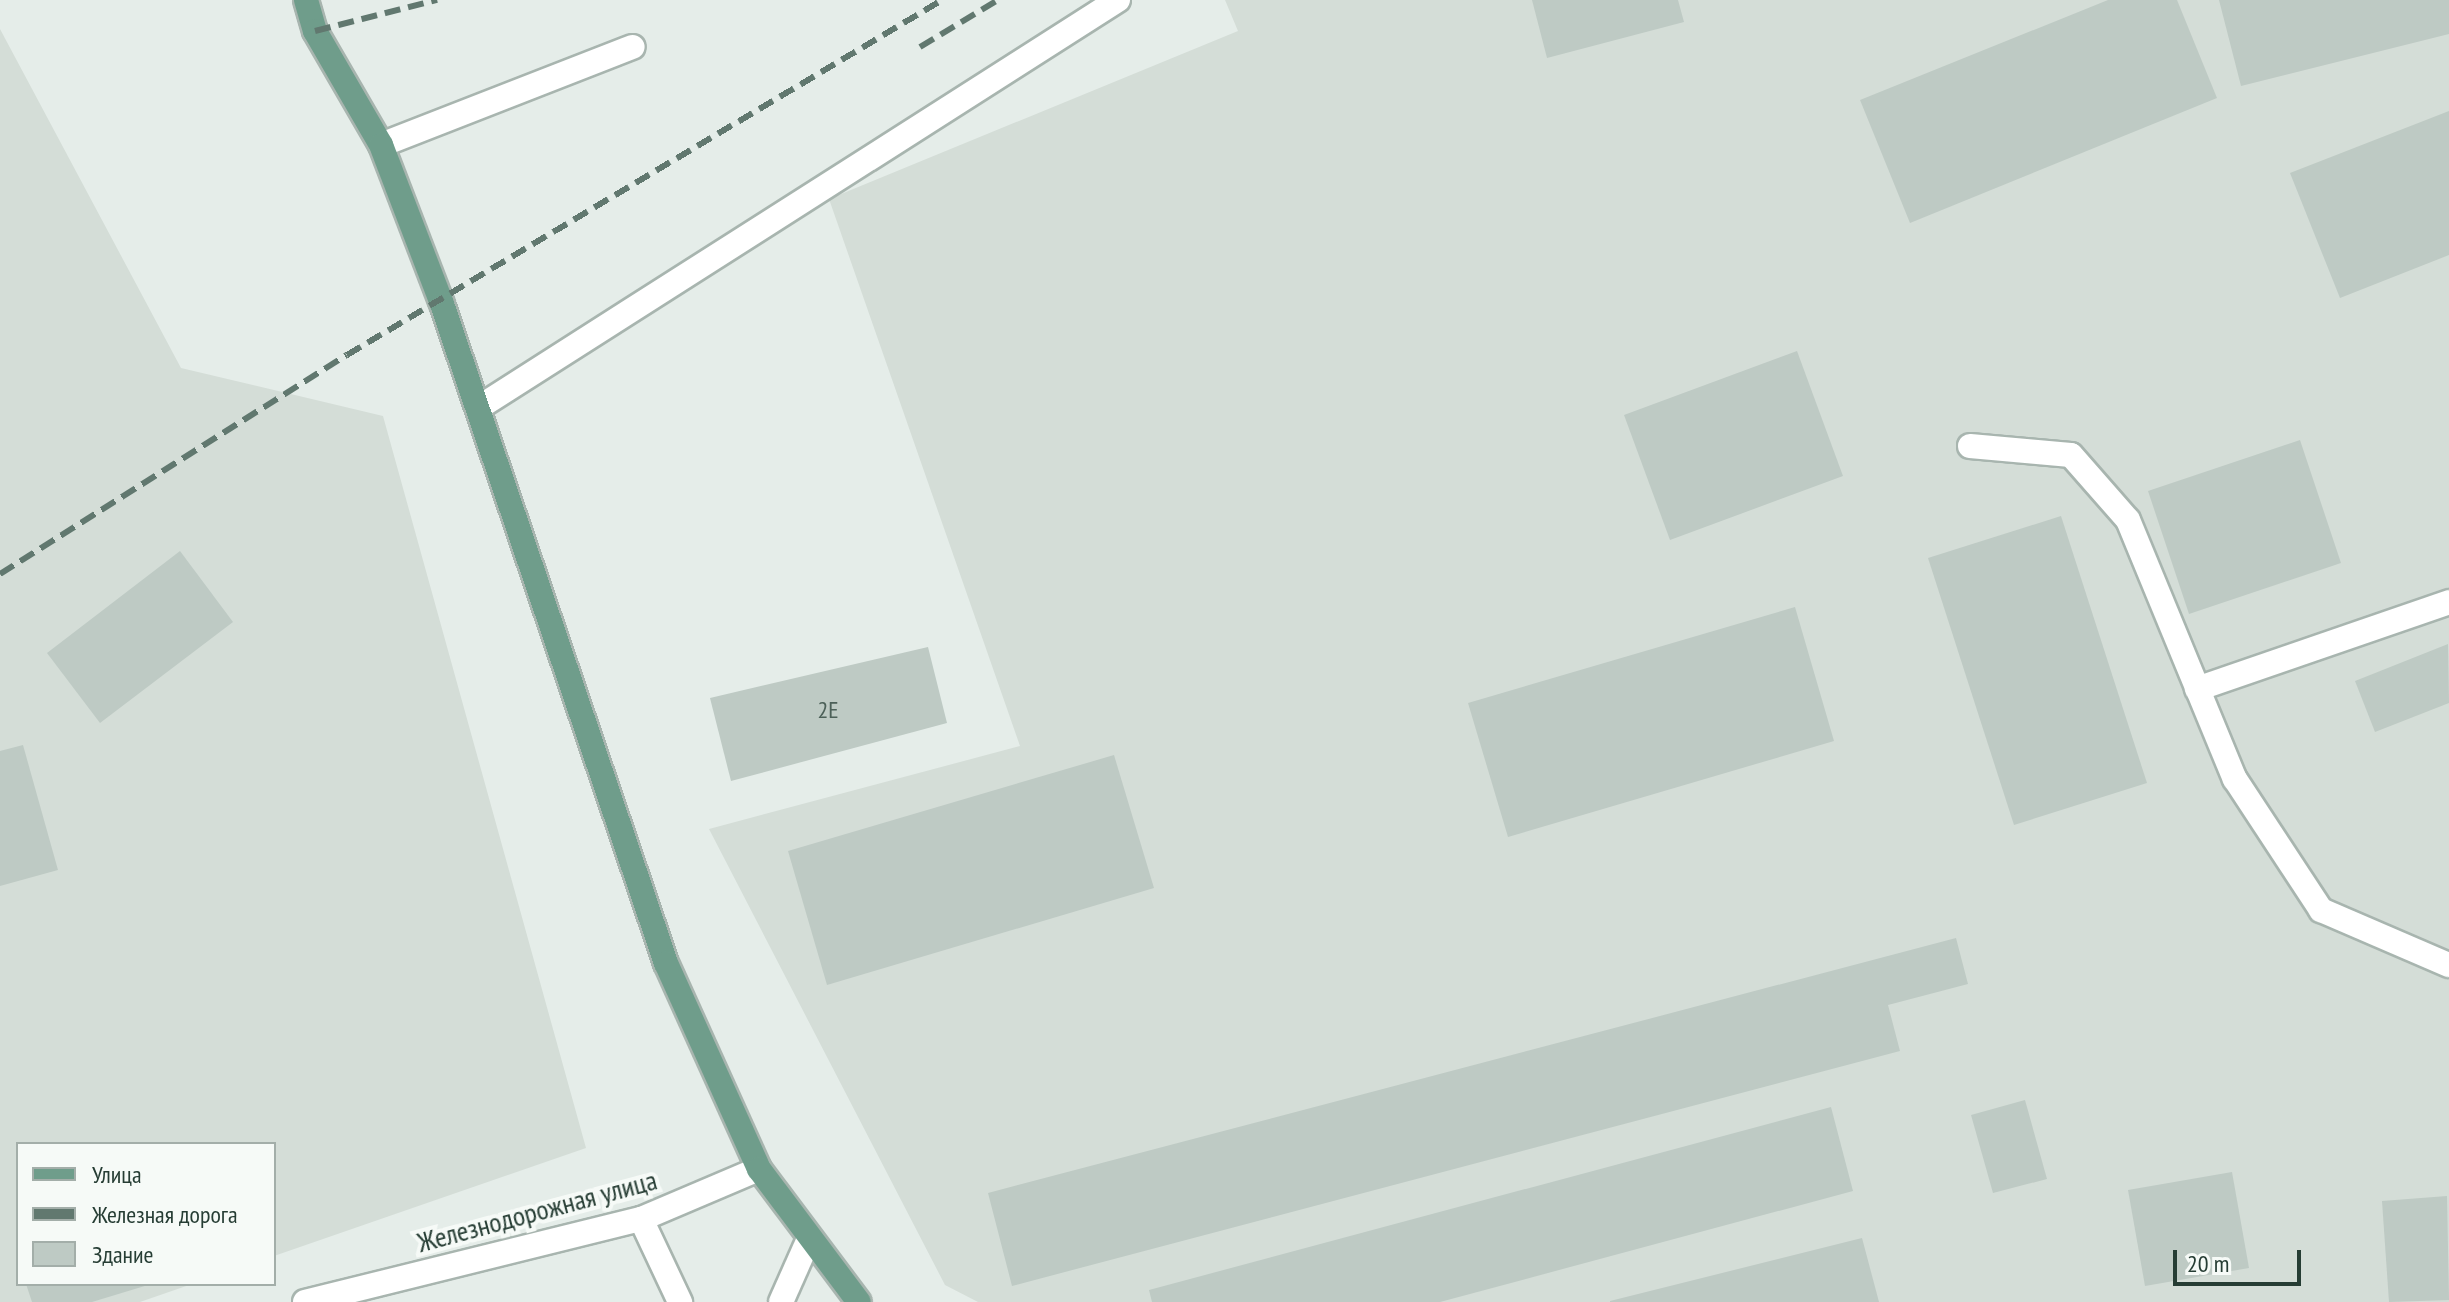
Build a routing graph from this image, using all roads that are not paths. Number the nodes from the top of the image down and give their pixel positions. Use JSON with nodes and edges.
{"nodes":[{"id":1,"x":306,"y":0,"type":"edge"},
{"id":2,"x":1118,"y":0,"type":"edge"},
{"id":3,"x":633,"y":47,"type":"dead end"},
{"id":4,"x":381,"y":145,"type":"junction"},
{"id":5,"x":478,"y":408,"type":"junction"},
{"id":6,"x":1970,"y":446,"type":"dead end"},
{"id":7,"x":2449,"y":602,"type":"edge"},
{"id":8,"x":2197,"y":689,"type":"junction"},
{"id":9,"x":2449,"y":965,"type":"edge"},
{"id":10,"x":759,"y":1169,"type":"junction"},
{"id":11,"x":641,"y":1219,"type":"junction"},
{"id":12,"x":808,"y":1241,"type":"junction"},
{"id":13,"x":305,"y":1302,"type":"edge"},
{"id":14,"x":680,"y":1302,"type":"edge"},
{"id":15,"x":781,"y":1302,"type":"edge"},
{"id":16,"x":859,"y":1302,"type":"edge"}],
"edges":[{"from":1,"to":4,"type":"main road"},
{"from":2,"to":5,"type":"street"},
{"from":3,"to":4,"type":"street"},
{"from":4,"to":5,"type":"main road"},
{"from":5,"to":10,"type":"main road"},
{"from":6,"to":8,"type":"street"},
{"from":7,"to":8,"type":"street"},
{"from":8,"to":9,"type":"street"},
{"from":10,"to":11,"type":"street","name":"Железнодорожная улица"},
{"from":10,"to":12,"type":"main road"},
{"from":11,"to":13,"type":"street","name":"Железнодорожная улица"},
{"from":11,"to":14,"type":"street"},
{"from":12,"to":15,"type":"street"},
{"from":12,"to":16,"type":"main road"}]}
